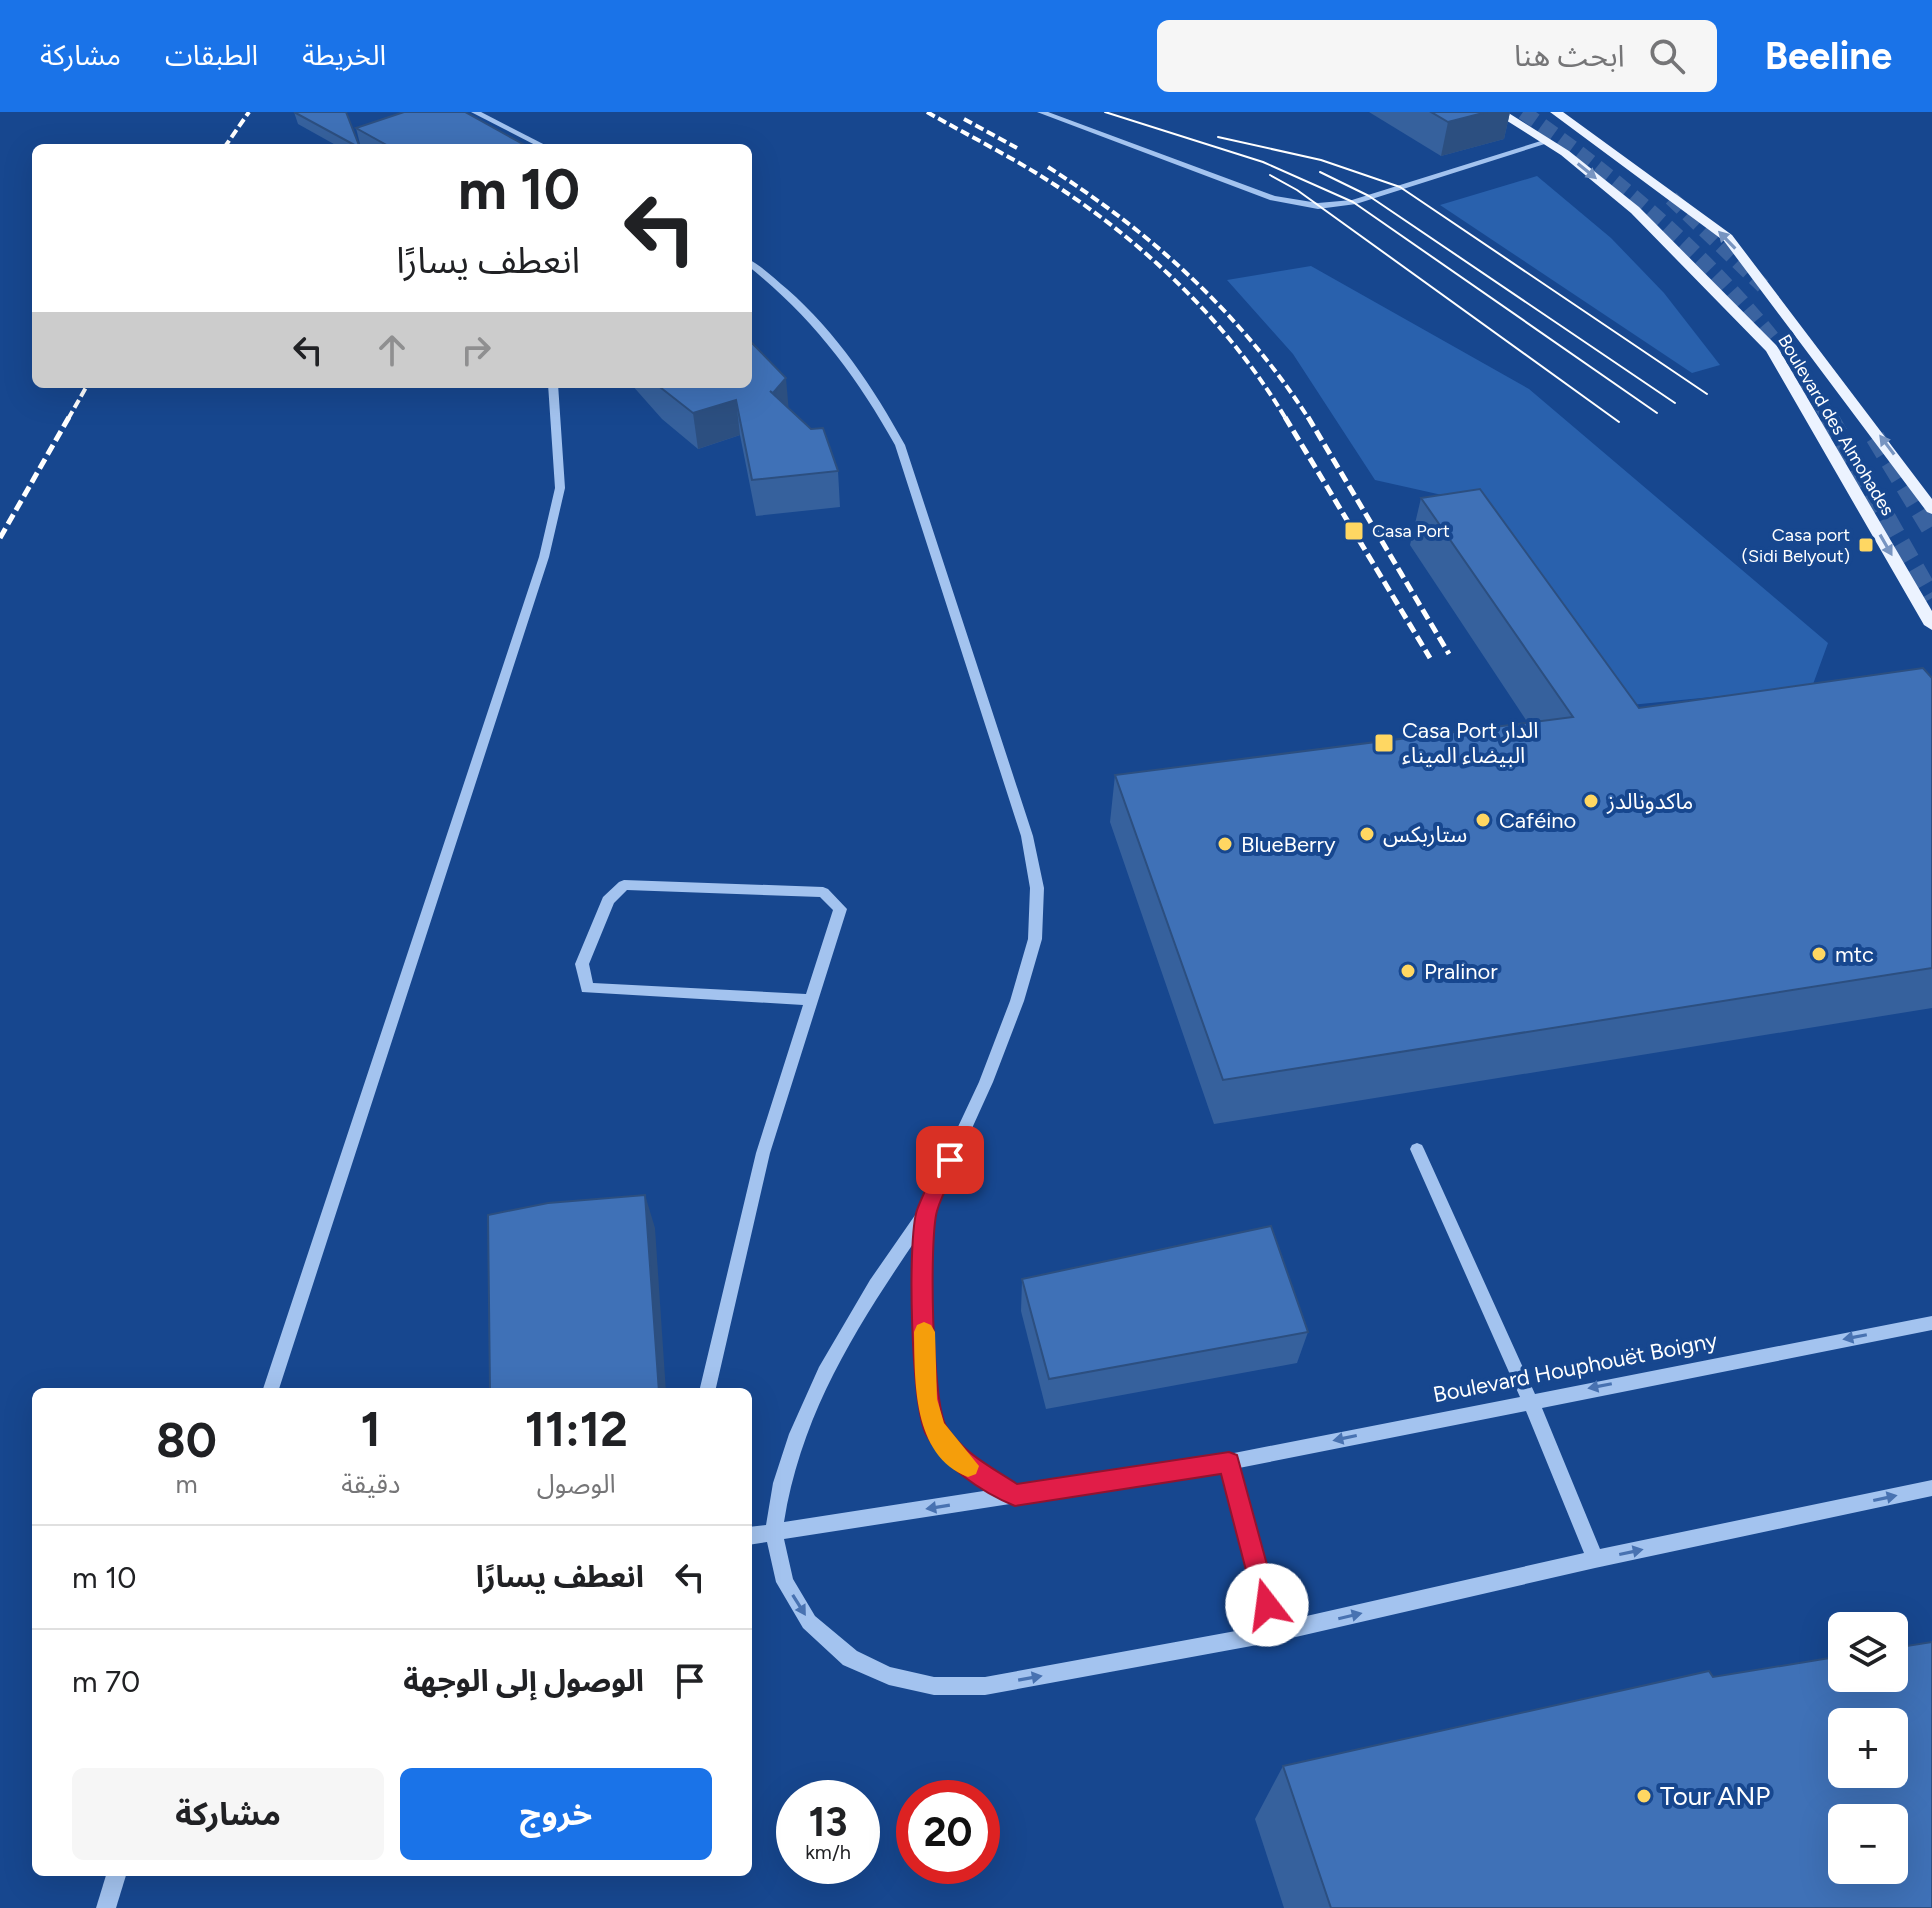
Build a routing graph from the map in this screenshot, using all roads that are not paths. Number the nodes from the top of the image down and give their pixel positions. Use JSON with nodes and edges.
{"nodes":[{"id":1,"x":475,"y":112,"type":"edge"},
{"id":2,"x":1041,"y":112,"type":"edge"},
{"id":3,"x":1499,"y":112,"type":"edge"},
{"id":4,"x":1556,"y":112,"type":"edge"},
{"id":5,"x":1547,"y":142,"type":"junction"},
{"id":6,"x":539,"y":144,"type":"edge"},
{"id":7,"x":752,"y":265,"type":"edge"},
{"id":8,"x":553,"y":388,"type":"edge"},
{"id":9,"x":1932,"y":509,"type":"edge"},
{"id":10,"x":1932,"y":625,"type":"edge"},
{"id":11,"x":812,"y":1000,"type":"junction"},
{"id":12,"x":1417,"y":1149,"type":"dead end"},
{"id":13,"x":926,"y":1212,"type":"junction"},
{"id":14,"x":1932,"y":1323,"type":"edge"},
{"id":15,"x":271,"y":1388,"type":"edge"},
{"id":16,"x":708,"y":1388,"type":"edge"},
{"id":17,"x":1530,"y":1400,"type":"junction"},
{"id":18,"x":1229,"y":1462,"type":"junction"},
{"id":19,"x":1932,"y":1488,"type":"edge"},
{"id":20,"x":1015,"y":1495,"type":"junction"},
{"id":21,"x":774,"y":1532,"type":"junction"},
{"id":22,"x":752,"y":1535,"type":"edge"},
{"id":23,"x":1595,"y":1559,"type":"junction"},
{"id":24,"x":1274,"y":1633,"type":"junction"},
{"id":25,"x":116,"y":1876,"type":"edge"},
{"id":26,"x":106,"y":1908,"type":"edge"}],
"edges":[{"from":1,"to":6,"type":"street"},
{"from":2,"to":5,"type":"street"},
{"from":3,"to":5,"type":"main road","name":"Boulevard des Almohades"},
{"from":9,"to":4,"type":"main road","name":"Boulevard des Almohades","one_way":true},
{"from":5,"to":10,"type":"main road","name":"Boulevard des Almohades","one_way":true},
{"from":7,"to":13,"type":"street"},
{"from":8,"to":15,"type":"street"},
{"from":11,"to":11,"type":"street"},
{"from":11,"to":16,"type":"street"},
{"from":12,"to":17,"type":"street"},
{"from":13,"to":20,"type":"street"},
{"from":13,"to":21,"type":"street"},
{"from":14,"to":17,"type":"street","name":"Boulevard Houphouët Boigny","one_way":true},
{"from":17,"to":18,"type":"street","name":"Boulevard Houphouët Boigny","one_way":true},
{"from":17,"to":23,"type":"street"},
{"from":18,"to":20,"type":"street","name":"Boulevard Houphouët Boigny"},
{"from":18,"to":24,"type":"street"},
{"from":23,"to":19,"type":"street","one_way":true},
{"from":20,"to":21,"type":"street","name":"Boulevard Houphouët Boigny","one_way":true},
{"from":21,"to":22,"type":"street","name":"Boulevard Houphouët Boigny"},
{"from":21,"to":24,"type":"street","one_way":true},
{"from":24,"to":23,"type":"street","one_way":true},
{"from":25,"to":26,"type":"street"}]}
